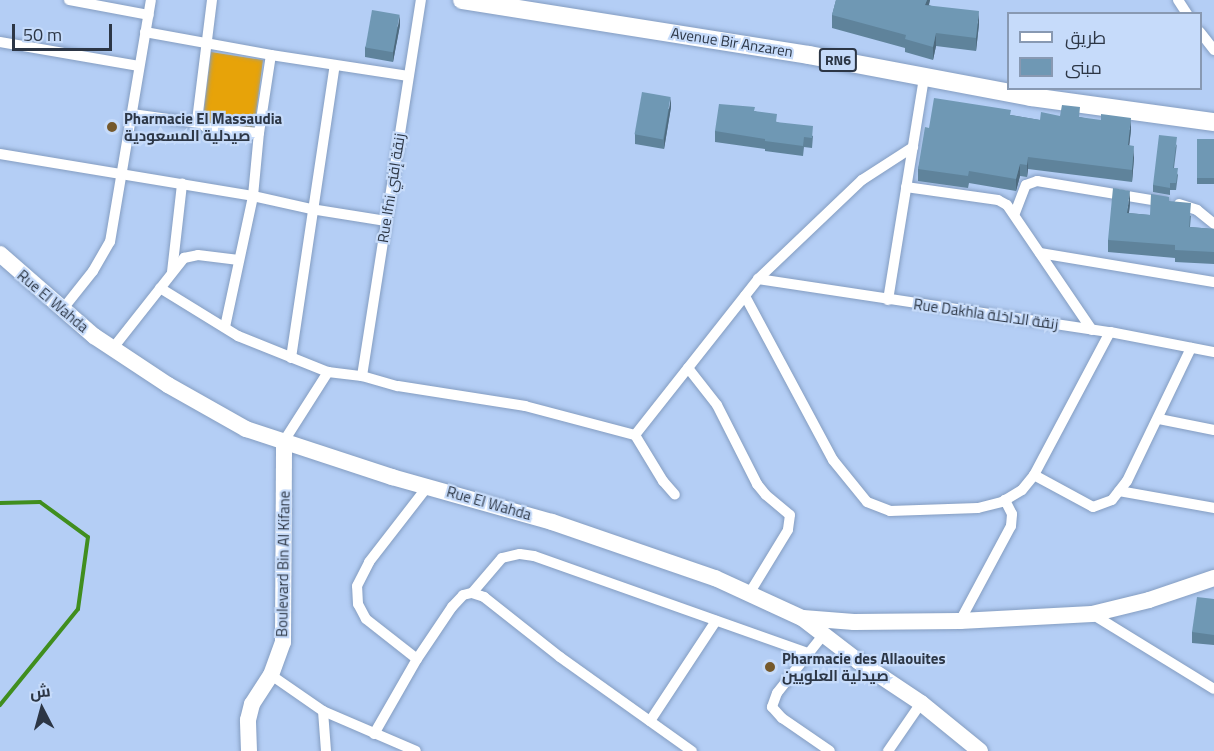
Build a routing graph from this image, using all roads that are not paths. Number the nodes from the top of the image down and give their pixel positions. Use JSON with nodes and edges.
{"nodes":[{"id":1,"x":69,"y":0,"type":"edge"},
{"id":2,"x":151,"y":0,"type":"edge"},
{"id":3,"x":212,"y":0,"type":"edge"},
{"id":4,"x":421,"y":0,"type":"edge"},
{"id":5,"x":462,"y":0,"type":"edge"},
{"id":6,"x":149,"y":15,"type":"junction"},
{"id":7,"x":145,"y":32,"type":"junction"},
{"id":8,"x":1202,"y":35,"type":"edge"},
{"id":9,"x":0,"y":42,"type":"edge"},
{"id":10,"x":207,"y":43,"type":"junction"},
{"id":11,"x":1214,"y":50,"type":"edge"},
{"id":12,"x":271,"y":55,"type":"junction"},
{"id":13,"x":335,"y":65,"type":"junction"},
{"id":14,"x":139,"y":66,"type":"junction"},
{"id":15,"x":408,"y":76,"type":"junction"},
{"id":16,"x":924,"y":76,"type":"junction"},
{"id":17,"x":132,"y":114,"type":"junction"},
{"id":18,"x":1214,"y":122,"type":"edge"},
{"id":19,"x":199,"y":123,"type":"junction"},
{"id":20,"x":259,"y":134,"type":"junction"},
{"id":21,"x":913,"y":147,"type":"junction"},
{"id":22,"x":0,"y":154,"type":"edge"},
{"id":23,"x":121,"y":173,"type":"junction"},
{"id":24,"x":182,"y":184,"type":"junction"},
{"id":25,"x":906,"y":187,"type":"junction"},
{"id":26,"x":254,"y":196,"type":"junction"},
{"id":27,"x":311,"y":209,"type":"junction"},
{"id":28,"x":1015,"y":213,"type":"junction"},
{"id":29,"x":386,"y":221,"type":"junction"},
{"id":30,"x":1214,"y":224,"type":"edge"},
{"id":31,"x":1040,"y":253,"type":"junction"},
{"id":32,"x":0,"y":254,"type":"edge"},
{"id":33,"x":238,"y":260,"type":"junction"},
{"id":34,"x":172,"y":272,"type":"junction"},
{"id":35,"x":758,"y":279,"type":"junction"},
{"id":36,"x":1214,"y":282,"type":"edge"},
{"id":37,"x":159,"y":288,"type":"junction"},
{"id":38,"x":745,"y":296,"type":"junction"},
{"id":39,"x":888,"y":300,"type":"junction"},
{"id":40,"x":62,"y":310,"type":"junction"},
{"id":41,"x":225,"y":327,"type":"junction"},
{"id":42,"x":1092,"y":330,"type":"junction"},
{"id":43,"x":1110,"y":332,"type":"junction"},
{"id":44,"x":113,"y":348,"type":"junction"},
{"id":45,"x":1191,"y":348,"type":"junction"},
{"id":46,"x":1214,"y":352,"type":"edge"},
{"id":47,"x":291,"y":358,"type":"junction"},
{"id":48,"x":688,"y":368,"type":"junction"},
{"id":49,"x":328,"y":372,"type":"junction"},
{"id":50,"x":362,"y":376,"type":"junction"},
{"id":51,"x":1159,"y":419,"type":"junction"},
{"id":52,"x":1214,"y":430,"type":"edge"},
{"id":53,"x":635,"y":435,"type":"junction"},
{"id":54,"x":284,"y":441,"type":"junction"},
{"id":55,"x":1034,"y":475,"type":"junction"},
{"id":56,"x":428,"y":486,"type":"junction"},
{"id":57,"x":1119,"y":491,"type":"junction"},
{"id":58,"x":675,"y":495,"type":"dead end"},
{"id":59,"x":1005,"y":500,"type":"junction"},
{"id":60,"x":1214,"y":508,"type":"edge"},
{"id":61,"x":1214,"y":578,"type":"edge"},
{"id":62,"x":472,"y":593,"type":"junction"},
{"id":63,"x":749,"y":594,"type":"junction"},
{"id":64,"x":1092,"y":614,"type":"junction"},
{"id":65,"x":802,"y":618,"type":"junction"},
{"id":66,"x":716,"y":621,"type":"junction"},
{"id":67,"x":960,"y":621,"type":"junction"},
{"id":68,"x":824,"y":634,"type":"junction"},
{"id":69,"x":808,"y":653,"type":"junction"},
{"id":70,"x":417,"y":659,"type":"junction"},
{"id":71,"x":271,"y":675,"type":"junction"},
{"id":72,"x":1214,"y":689,"type":"edge"},
{"id":73,"x":921,"y":702,"type":"junction"},
{"id":74,"x":323,"y":711,"type":"junction"},
{"id":75,"x":650,"y":722,"type":"junction"},
{"id":76,"x":374,"y":734,"type":"junction"},
{"id":77,"x":249,"y":751,"type":"edge"},
{"id":78,"x":326,"y":751,"type":"edge"},
{"id":79,"x":416,"y":751,"type":"edge"},
{"id":80,"x":692,"y":751,"type":"edge"},
{"id":81,"x":830,"y":751,"type":"edge"},
{"id":82,"x":888,"y":751,"type":"edge"},
{"id":83,"x":980,"y":751,"type":"edge"}],
"edges":[{"from":1,"to":6,"type":"street"},
{"from":2,"to":6,"type":"street"},
{"from":3,"to":10,"type":"street"},
{"from":4,"to":15,"type":"street","name":"Rue Ifni زنقة إفني"},
{"from":5,"to":16,"type":"main road","name":"Avenue Bir Anzaren","number":"RN6"},
{"from":6,"to":7,"type":"street"},
{"from":7,"to":10,"type":"street"},
{"from":7,"to":14,"type":"street"},
{"from":8,"to":11,"type":"street"},
{"from":9,"to":14,"type":"street"},
{"from":10,"to":12,"type":"street"},
{"from":10,"to":19,"type":"street"},
{"from":12,"to":13,"type":"street"},
{"from":12,"to":20,"type":"street"},
{"from":13,"to":15,"type":"street"},
{"from":13,"to":27,"type":"street"},
{"from":14,"to":17,"type":"street"},
{"from":15,"to":29,"type":"street","name":"Rue Ifni زنقة إفني"},
{"from":16,"to":18,"type":"main road","name":"Avenue Bir Anzaren","number":"RN6"},
{"from":16,"to":21,"type":"street"},
{"from":17,"to":19,"type":"street"},
{"from":17,"to":23,"type":"street"},
{"from":19,"to":20,"type":"street"},
{"from":20,"to":26,"type":"street"},
{"from":21,"to":25,"type":"street"},
{"from":21,"to":35,"type":"street"},
{"from":22,"to":23,"type":"street"},
{"from":23,"to":24,"type":"street"},
{"from":23,"to":40,"type":"street"},
{"from":24,"to":26,"type":"street"},
{"from":24,"to":34,"type":"street"},
{"from":25,"to":28,"type":"street"},
{"from":25,"to":39,"type":"street"},
{"from":26,"to":27,"type":"street"},
{"from":26,"to":33,"type":"street"},
{"from":27,"to":29,"type":"street"},
{"from":27,"to":47,"type":"street"},
{"from":28,"to":30,"type":"street"},
{"from":28,"to":31,"type":"street"},
{"from":29,"to":50,"type":"street","name":"Rue Ifni زنقة إفني"},
{"from":31,"to":36,"type":"street"},
{"from":31,"to":42,"type":"street"},
{"from":32,"to":40,"type":"street","name":"Rue El Wahda"},
{"from":33,"to":34,"type":"street"},
{"from":33,"to":41,"type":"street"},
{"from":34,"to":37,"type":"street"},
{"from":35,"to":38,"type":"street"},
{"from":35,"to":39,"type":"street","name":"Rue Dakhla زنقة الداخلة"},
{"from":37,"to":41,"type":"street"},
{"from":37,"to":44,"type":"street"},
{"from":38,"to":48,"type":"street"},
{"from":38,"to":59,"type":"street"},
{"from":39,"to":42,"type":"street","name":"Rue Dakhla زنقة الداخلة"},
{"from":40,"to":44,"type":"street","name":"Rue El Wahda"},
{"from":41,"to":47,"type":"street"},
{"from":42,"to":43,"type":"street","name":"Rue Dakhla زنقة الداخلة"},
{"from":43,"to":45,"type":"street","name":"Rue Dakhla زنقة الداخلة"},
{"from":43,"to":55,"type":"street"},
{"from":44,"to":54,"type":"street","name":"Rue El Wahda"},
{"from":45,"to":46,"type":"street","name":"Rue Dakhla زنقة الداخلة"},
{"from":45,"to":51,"type":"street"},
{"from":47,"to":49,"type":"street"},
{"from":48,"to":53,"type":"street"},
{"from":48,"to":63,"type":"street"},
{"from":49,"to":50,"type":"street"},
{"from":49,"to":54,"type":"street"},
{"from":50,"to":53,"type":"street"},
{"from":51,"to":52,"type":"street"},
{"from":51,"to":57,"type":"street"},
{"from":53,"to":58,"type":"street"},
{"from":54,"to":56,"type":"street","name":"Rue El Wahda"},
{"from":54,"to":71,"type":"street","name":"Boulevard Bin Al Kifane"},
{"from":55,"to":57,"type":"street"},
{"from":55,"to":59,"type":"street"},
{"from":56,"to":63,"type":"street","name":"Rue El Wahda"},
{"from":56,"to":70,"type":"street"},
{"from":57,"to":60,"type":"street"},
{"from":59,"to":67,"type":"street"},
{"from":61,"to":64,"type":"street"},
{"from":62,"to":66,"type":"street"},
{"from":62,"to":70,"type":"street"},
{"from":62,"to":75,"type":"street"},
{"from":63,"to":65,"type":"street","name":"Rue El Wahda"},
{"from":64,"to":67,"type":"street"},
{"from":64,"to":72,"type":"street"},
{"from":65,"to":67,"type":"street"},
{"from":65,"to":68,"type":"street","name":"Rue El Wahda"},
{"from":66,"to":69,"type":"street"},
{"from":66,"to":75,"type":"street"},
{"from":68,"to":69,"type":"street"},
{"from":68,"to":73,"type":"street","name":"Rue El Wahda"},
{"from":69,"to":81,"type":"street"},
{"from":70,"to":76,"type":"street"},
{"from":71,"to":74,"type":"street"},
{"from":71,"to":77,"type":"street","name":"Boulevard Bin Al Kifane"},
{"from":73,"to":82,"type":"street"},
{"from":73,"to":83,"type":"street","name":"Rue El Wahda"},
{"from":74,"to":76,"type":"street"},
{"from":74,"to":78,"type":"street"},
{"from":75,"to":80,"type":"street"},
{"from":76,"to":79,"type":"street"}]}
